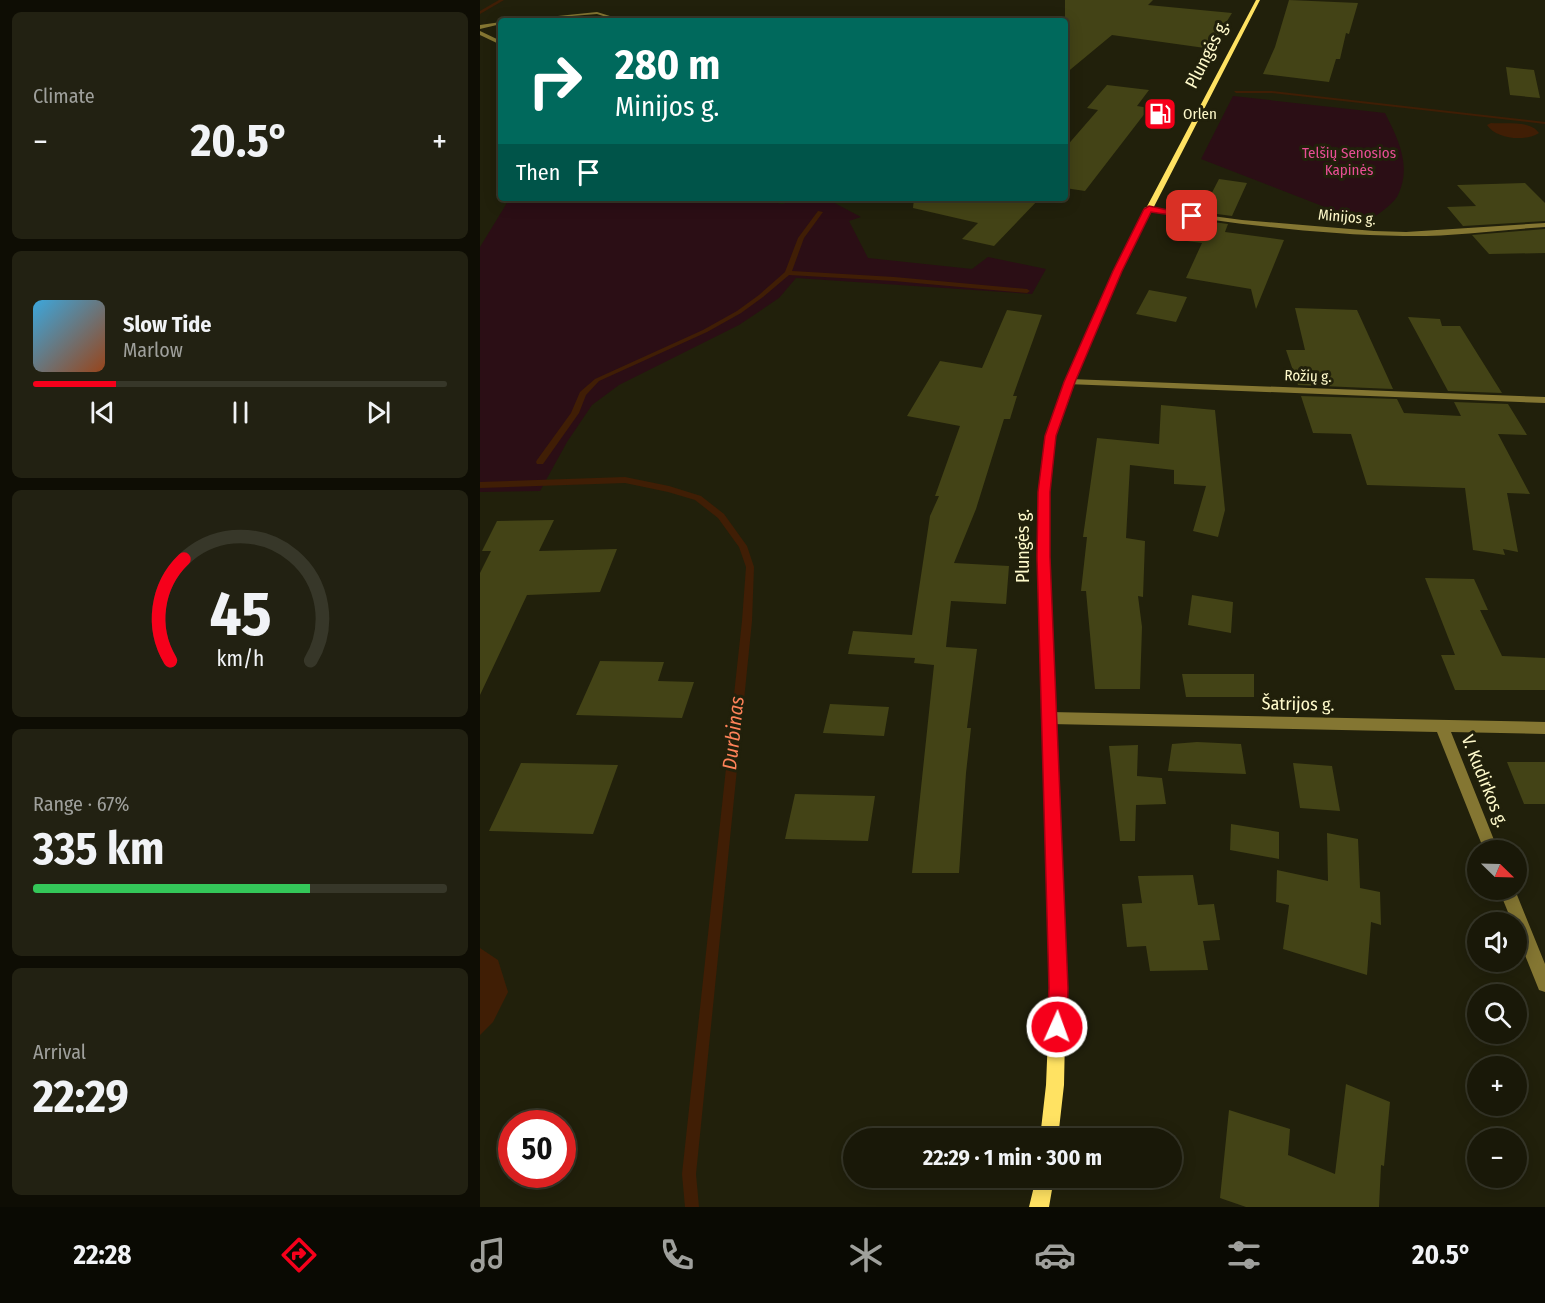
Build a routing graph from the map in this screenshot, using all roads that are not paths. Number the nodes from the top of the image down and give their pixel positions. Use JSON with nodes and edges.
{"nodes":[{"id":1,"x":1258,"y":0,"type":"edge"},
{"id":2,"x":528,"y":18,"type":"edge"},
{"id":3,"x":614,"y":18,"type":"edge"},
{"id":4,"x":498,"y":24,"type":"edge"},
{"id":5,"x":480,"y":27,"type":"edge"},
{"id":6,"x":480,"y":33,"type":"edge"},
{"id":7,"x":498,"y":42,"type":"edge"},
{"id":8,"x":1149,"y":209,"type":"junction"},
{"id":9,"x":1545,"y":225,"type":"edge"},
{"id":10,"x":1070,"y":382,"type":"junction"},
{"id":11,"x":1545,"y":400,"type":"edge"},
{"id":12,"x":1050,"y":718,"type":"junction"},
{"id":13,"x":1442,"y":726,"type":"junction"},
{"id":14,"x":1545,"y":728,"type":"edge"},
{"id":15,"x":1487,"y":840,"type":"edge"},
{"id":16,"x":1511,"y":900,"type":"edge"},
{"id":17,"x":1545,"y":984,"type":"edge"},
{"id":18,"x":1050,"y":1128,"type":"edge"},
{"id":19,"x":1043,"y":1188,"type":"edge"},
{"id":20,"x":1039,"y":1207,"type":"edge"}],
"edges":[{"from":1,"to":8,"type":"main road","name":"Plungės g."},
{"from":2,"to":3,"type":"street"},
{"from":4,"to":5,"type":"street"},
{"from":6,"to":7,"type":"street"},
{"from":8,"to":9,"type":"street","name":"Minijos g."},
{"from":8,"to":10,"type":"main road","name":"Plungės g."},
{"from":10,"to":11,"type":"street","name":"Rožių g."},
{"from":10,"to":12,"type":"main road","name":"Plungės g."},
{"from":12,"to":13,"type":"street","name":"Šatrijos g."},
{"from":12,"to":18,"type":"main road","name":"Plungės g."},
{"from":13,"to":14,"type":"street","name":"Šatrijos g."},
{"from":13,"to":15,"type":"street","name":"V. Kudirkos g."},
{"from":16,"to":17,"type":"street"},
{"from":19,"to":20,"type":"main road"}]}
